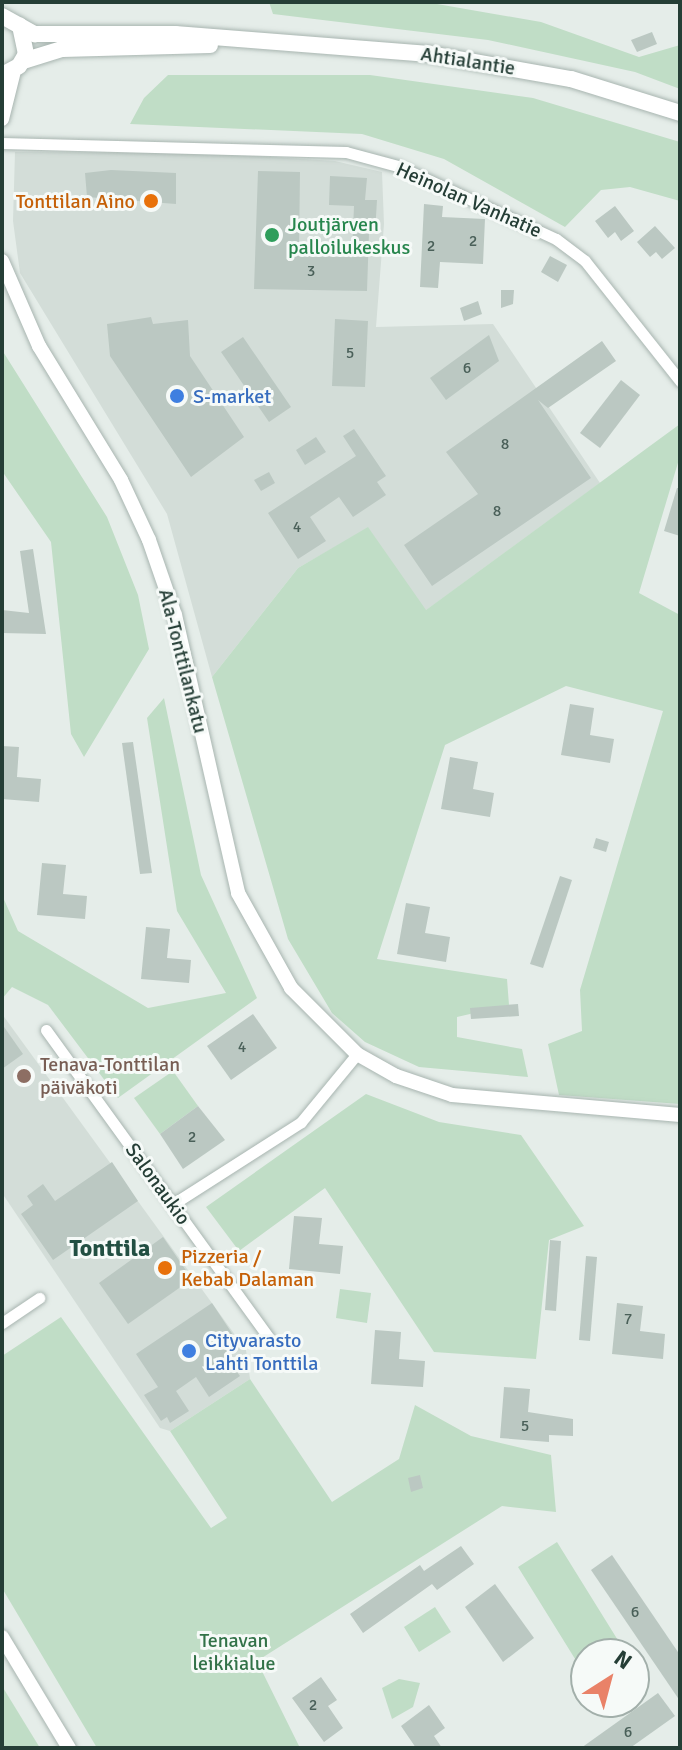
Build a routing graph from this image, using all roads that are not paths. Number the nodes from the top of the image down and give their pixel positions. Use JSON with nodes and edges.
{"nodes":[{"id":1,"x":2,"y":16,"type":"edge"},
{"id":2,"x":20,"y":26,"type":"junction"},
{"id":3,"x":251,"y":42,"type":"junction"},
{"id":4,"x":13,"y":69,"type":"edge"},
{"id":5,"x":680,"y":113,"type":"edge"},
{"id":6,"x":2,"y":119,"type":"edge"},
{"id":7,"x":2,"y":143,"type":"edge"},
{"id":8,"x":2,"y":261,"type":"edge"},
{"id":9,"x":680,"y":381,"type":"edge"},
{"id":10,"x":46,"y":1030,"type":"dead end"},
{"id":11,"x":357,"y":1054,"type":"junction"},
{"id":12,"x":680,"y":1115,"type":"edge"},
{"id":13,"x":173,"y":1204,"type":"junction"},
{"id":14,"x":39,"y":1298,"type":"dead end"},
{"id":15,"x":2,"y":1323,"type":"edge"},
{"id":16,"x":269,"y":1338,"type":"dead end"},
{"id":17,"x":2,"y":1637,"type":"edge"},
{"id":18,"x":69,"y":1748,"type":"edge"}],
"edges":[{"from":1,"to":2,"type":"main road","name":"Ahtialantie"},
{"from":2,"to":3,"type":"main road","name":"Ahtialantie"},
{"from":2,"to":4,"type":"main road"},
{"from":3,"to":4,"type":"main road","name":"Ahtialantie"},
{"from":3,"to":5,"type":"main road","name":"Ahtialantie"},
{"from":4,"to":6,"type":"street"},
{"from":7,"to":9,"type":"street","name":"Heinolan Vanhatie"},
{"from":8,"to":11,"type":"street","name":"Ala-Tonttilankatu"},
{"from":10,"to":13,"type":"street","name":"Salonaukio"},
{"from":11,"to":12,"type":"street","name":"Ala-Tonttilankatu"},
{"from":11,"to":13,"type":"street"},
{"from":13,"to":16,"type":"street","name":"Salonaukio"},
{"from":14,"to":15,"type":"street"},
{"from":17,"to":18,"type":"street"}]}
